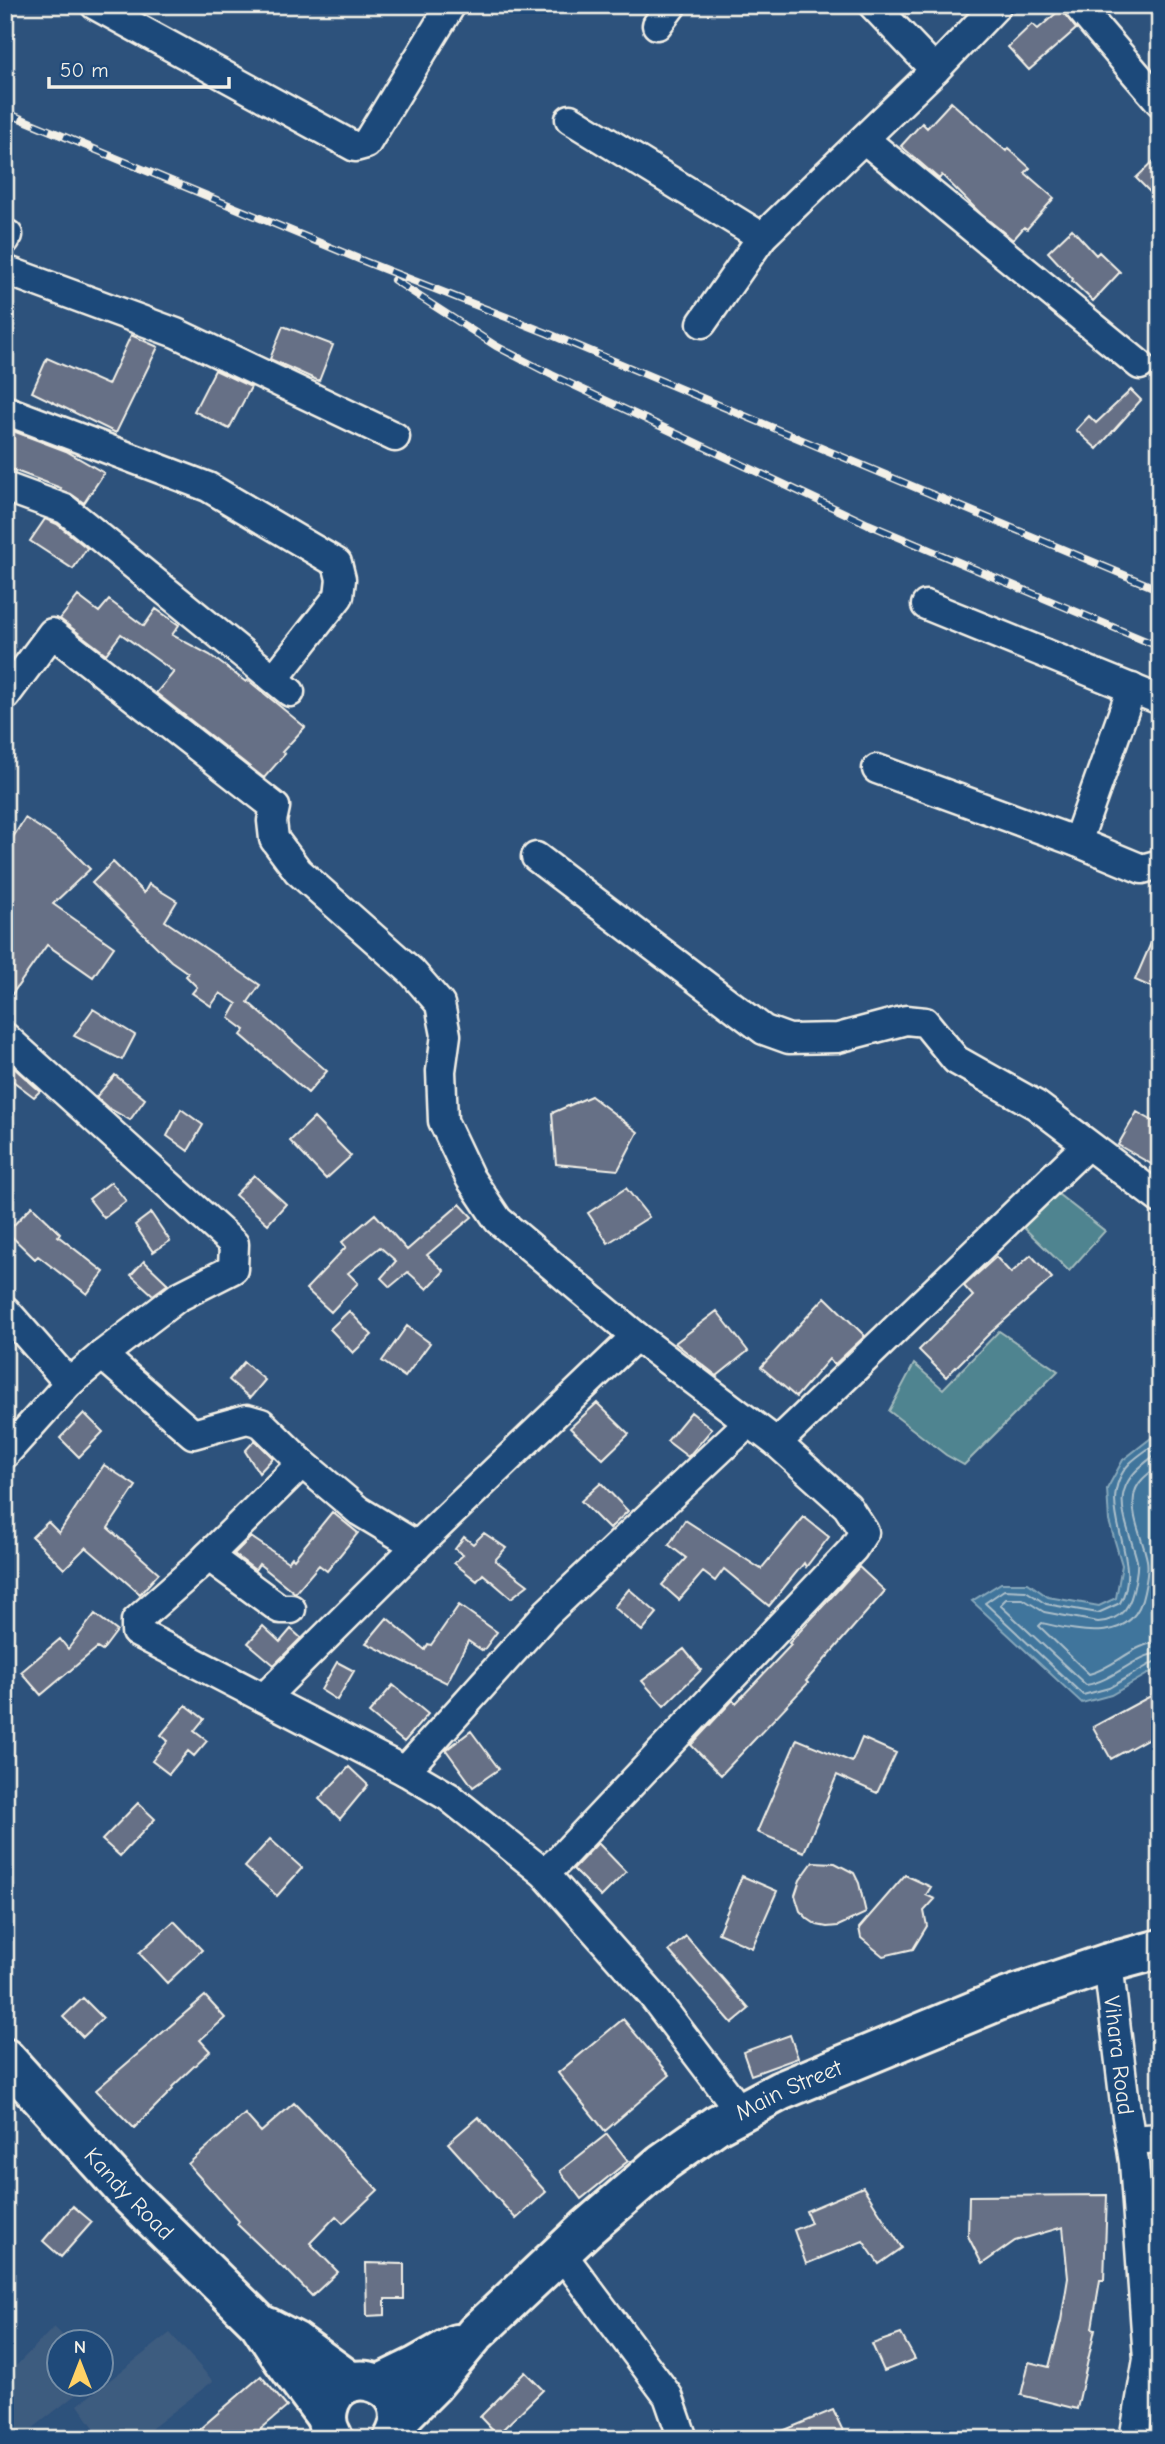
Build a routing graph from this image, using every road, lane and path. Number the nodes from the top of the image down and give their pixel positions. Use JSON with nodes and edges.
{"nodes":[{"id":1,"x":95,"y":5,"type":"edge"},
{"id":2,"x":451,"y":5,"type":"edge"},
{"id":3,"x":873,"y":5,"type":"edge"},
{"id":4,"x":997,"y":5,"type":"edge"},
{"id":5,"x":1077,"y":5,"type":"edge"},
{"id":6,"x":935,"y":69,"type":"junction"},
{"id":7,"x":1160,"y":102,"type":"edge"},
{"id":8,"x":570,"y":119,"type":"dead end"},
{"id":9,"x":864,"y":139,"type":"junction"},
{"id":10,"x":762,"y":237,"type":"junction"},
{"id":11,"x":5,"y":270,"type":"edge"},
{"id":12,"x":702,"y":324,"type":"dead end"},
{"id":13,"x":1140,"y":365,"type":"dead end"},
{"id":14,"x":5,"y":410,"type":"edge"},
{"id":15,"x":395,"y":438,"type":"dead end"},
{"id":16,"x":5,"y":487,"type":"edge"},
{"id":17,"x":926,"y":605,"type":"dead end"},
{"id":18,"x":1132,"y":688,"type":"junction"},
{"id":19,"x":5,"y":696,"type":"edge"},
{"id":20,"x":1160,"y":699,"type":"edge"},
{"id":21,"x":877,"y":769,"type":"dead end"},
{"id":22,"x":1077,"y":842,"type":"junction"},
{"id":23,"x":536,"y":857,"type":"dead end"},
{"id":24,"x":1160,"y":864,"type":"edge"},
{"id":25,"x":5,"y":1037,"type":"edge"},
{"id":26,"x":1087,"y":1145,"type":"junction"},
{"id":27,"x":1160,"y":1199,"type":"edge"},
{"id":28,"x":5,"y":1310,"type":"edge"},
{"id":29,"x":636,"y":1336,"type":"junction"},
{"id":30,"x":102,"y":1355,"type":"junction"},
{"id":31,"x":69,"y":1383,"type":"junction"},
{"id":32,"x":749,"y":1422,"type":"junction"},
{"id":33,"x":777,"y":1443,"type":"junction"},
{"id":34,"x":5,"y":1454,"type":"edge"},
{"id":35,"x":302,"y":1464,"type":"junction"},
{"id":36,"x":417,"y":1546,"type":"junction"},
{"id":37,"x":208,"y":1556,"type":"junction"},
{"id":38,"x":291,"y":1609,"type":"dead end"},
{"id":39,"x":264,"y":1698,"type":"junction"},
{"id":40,"x":405,"y":1771,"type":"junction"},
{"id":41,"x":544,"y":1873,"type":"junction"},
{"id":42,"x":1160,"y":1949,"type":"edge"},
{"id":43,"x":1108,"y":1963,"type":"junction"},
{"id":44,"x":5,"y":2058,"type":"edge"},
{"id":45,"x":740,"y":2111,"type":"junction"},
{"id":46,"x":1160,"y":2138,"type":"edge"},
{"id":47,"x":1131,"y":2140,"type":"junction"},
{"id":48,"x":561,"y":2253,"type":"junction"},
{"id":49,"x":1152,"y":2306,"type":"edge"},
{"id":50,"x":258,"y":2323,"type":"junction"},
{"id":51,"x":475,"y":2333,"type":"junction"},
{"id":52,"x":365,"y":2383,"type":"junction"},
{"id":53,"x":330,"y":2428,"type":"edge"},
{"id":54,"x":395,"y":2434,"type":"edge"},
{"id":55,"x":683,"y":2439,"type":"edge"},
{"id":56,"x":1133,"y":2439,"type":"edge"}],
"edges":[{"from":1,"to":2,"type":"street"},
{"from":3,"to":6,"type":"street"},
{"from":4,"to":6,"type":"street"},
{"from":5,"to":7,"type":"street"},
{"from":6,"to":9,"type":"street"},
{"from":8,"to":10,"type":"street"},
{"from":9,"to":10,"type":"street"},
{"from":9,"to":13,"type":"street"},
{"from":10,"to":12,"type":"street"},
{"from":11,"to":15,"type":"street"},
{"from":14,"to":16,"type":"street"},
{"from":17,"to":18,"type":"street"},
{"from":18,"to":20,"type":"street"},
{"from":18,"to":22,"type":"street"},
{"from":19,"to":29,"type":"street"},
{"from":21,"to":22,"type":"street"},
{"from":22,"to":24,"type":"street"},
{"from":23,"to":26,"type":"street"},
{"from":25,"to":30,"type":"street"},
{"from":26,"to":27,"type":"street"},
{"from":26,"to":33,"type":"street"},
{"from":28,"to":31,"type":"street"},
{"from":29,"to":32,"type":"street"},
{"from":29,"to":36,"type":"street"},
{"from":30,"to":31,"type":"street"},
{"from":30,"to":35,"type":"street"},
{"from":31,"to":34,"type":"street"},
{"from":32,"to":33,"type":"street"},
{"from":32,"to":40,"type":"street"},
{"from":33,"to":41,"type":"street"},
{"from":35,"to":36,"type":"street"},
{"from":35,"to":37,"type":"street"},
{"from":36,"to":39,"type":"street"},
{"from":37,"to":38,"type":"street"},
{"from":37,"to":39,"type":"street"},
{"from":39,"to":40,"type":"street"},
{"from":40,"to":41,"type":"street"},
{"from":41,"to":45,"type":"street"},
{"from":42,"to":43,"type":"main road","name":"Main Street"},
{"from":43,"to":45,"type":"main road","name":"Main Street"},
{"from":43,"to":47,"type":"street","name":"Vihara Road"},
{"from":44,"to":50,"type":"main road","name":"Kandy Road"},
{"from":45,"to":48,"type":"main road","name":"Main Street"},
{"from":46,"to":47,"type":"street"},
{"from":47,"to":49,"type":"street","name":"Vihara Road"},
{"from":48,"to":51,"type":"main road","name":"Main Street"},
{"from":48,"to":55,"type":"street"},
{"from":49,"to":56,"type":"street","name":"Vihara Road"},
{"from":50,"to":52,"type":"main road","name":"Kandy Road"},
{"from":50,"to":53,"type":"main road","name":"Kandy Road"},
{"from":51,"to":52,"type":"main road","name":"Main Street"},
{"from":51,"to":54,"type":"main road","name":"Main Street"},
{"from":52,"to":53,"type":"main road"},
{"from":52,"to":54,"type":"main road","name":"Kandy Road"}]}
